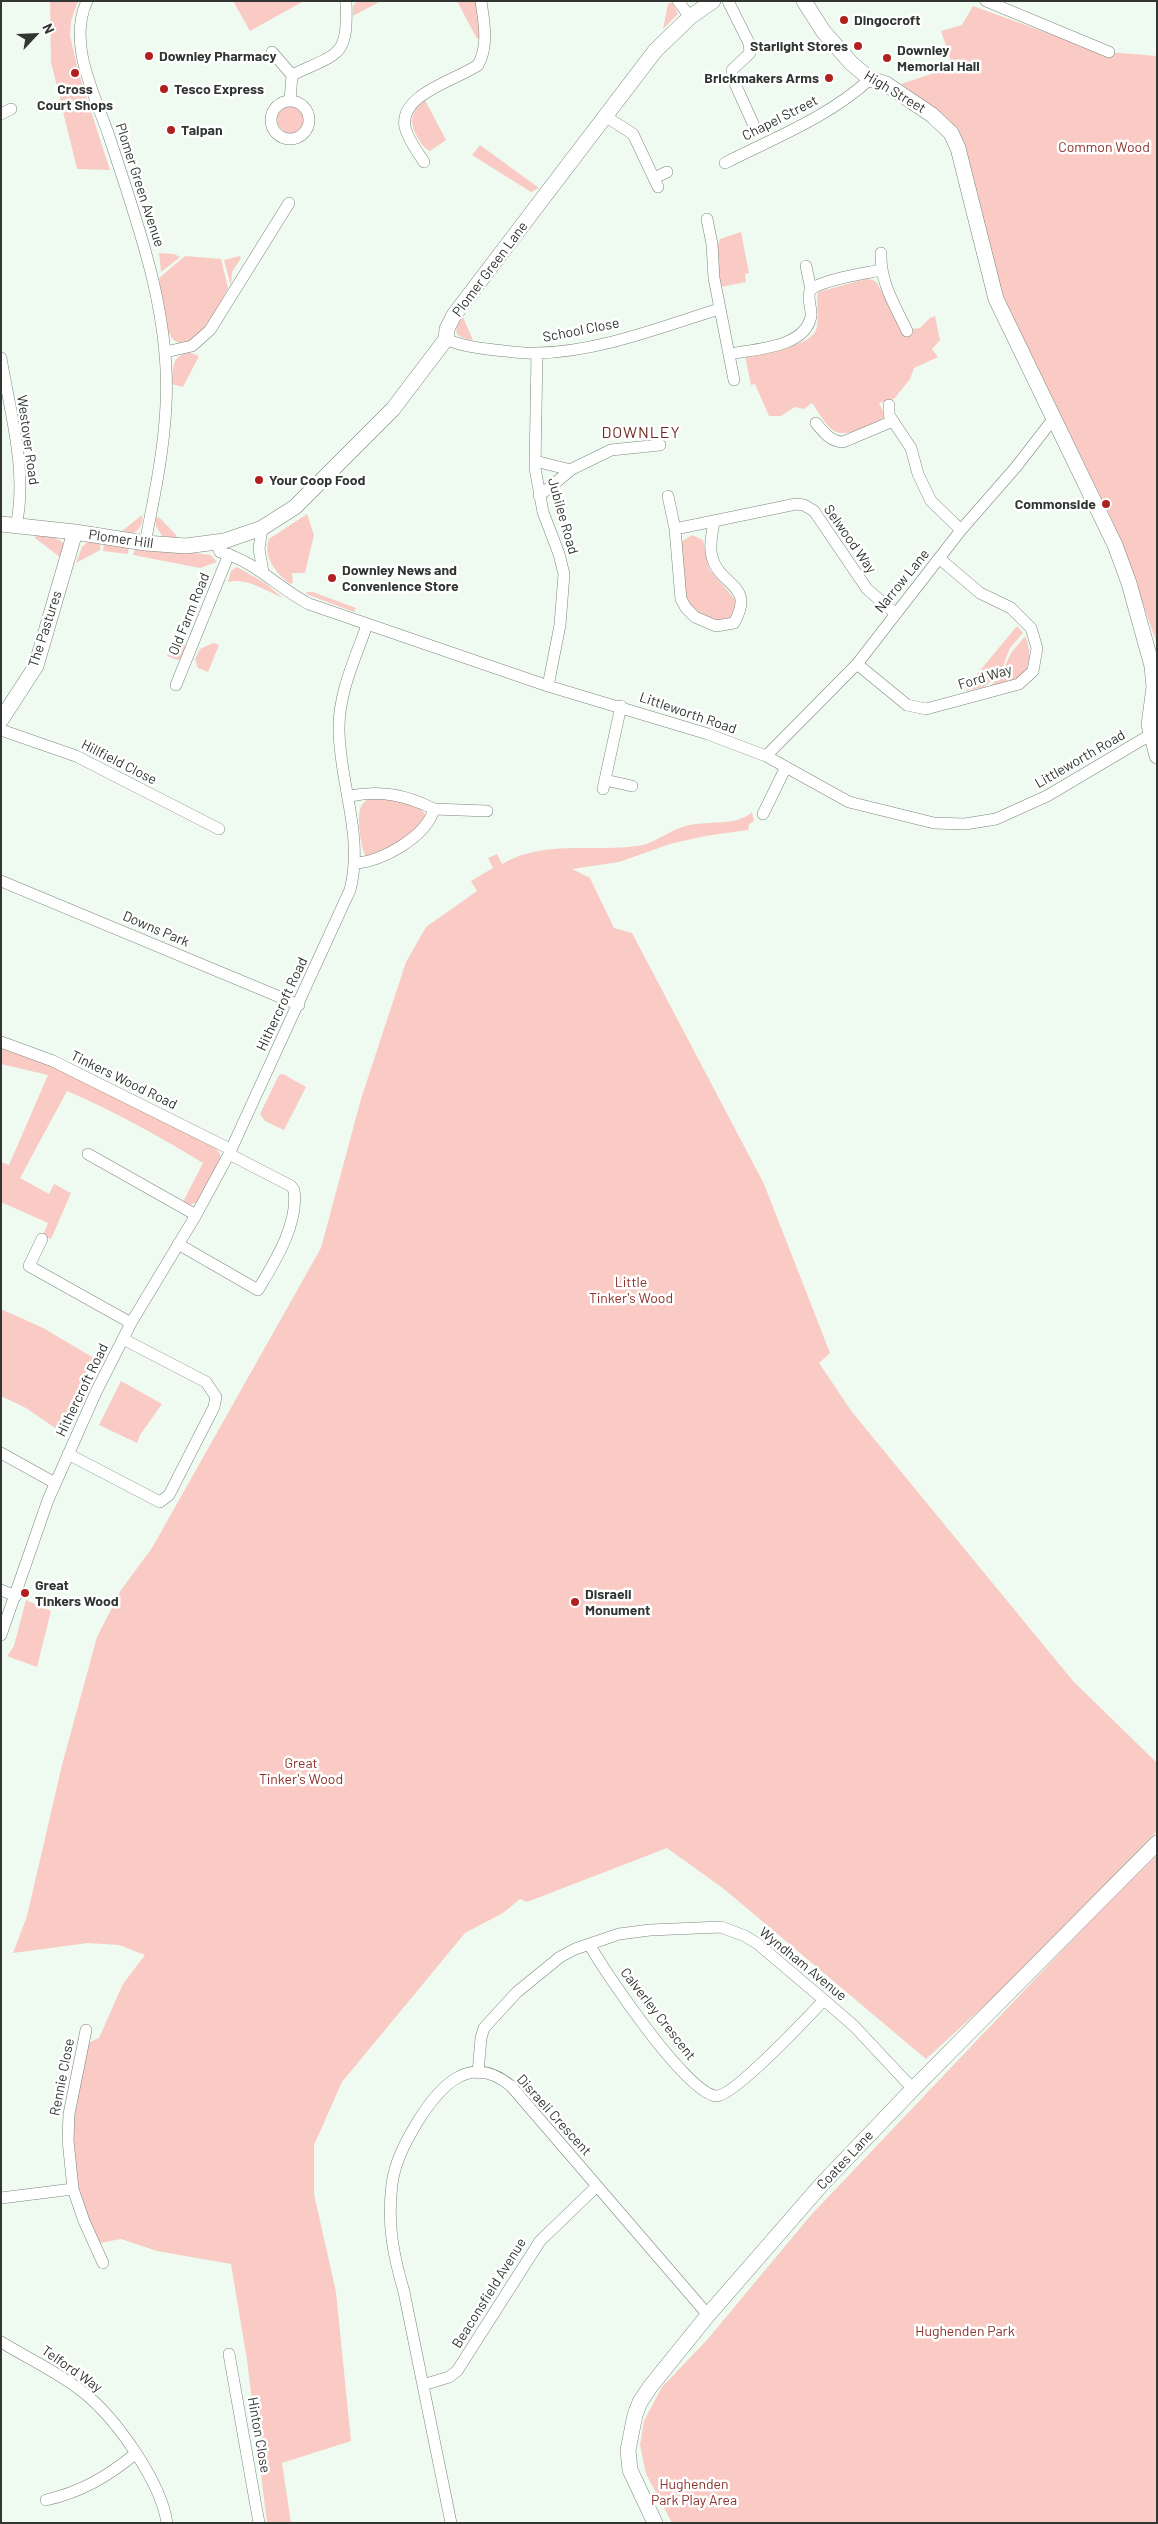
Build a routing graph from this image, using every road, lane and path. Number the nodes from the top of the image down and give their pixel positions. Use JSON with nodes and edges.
{"nodes":[{"id":1,"x":87,"y":1,"type":"edge"},
{"id":2,"x":346,"y":1,"type":"edge"},
{"id":3,"x":481,"y":1,"type":"edge"},
{"id":4,"x":678,"y":1,"type":"edge"},
{"id":5,"x":713,"y":1,"type":"edge"},
{"id":6,"x":728,"y":1,"type":"edge"},
{"id":7,"x":804,"y":1,"type":"edge"},
{"id":8,"x":986,"y":1,"type":"edge"},
{"id":9,"x":690,"y":17,"type":"junction"},
{"id":10,"x":272,"y":52,"type":"dead end"},
{"id":11,"x":1109,"y":52,"type":"dead end"},
{"id":12,"x":292,"y":75,"type":"junction"},
{"id":13,"x":870,"y":78,"type":"junction"},
{"id":14,"x":290,"y":101,"type":"dead end"},
{"id":15,"x":605,"y":116,"type":"junction"},
{"id":16,"x":756,"y":128,"type":"dead end"},
{"id":17,"x":424,"y":162,"type":"dead end"},
{"id":18,"x":725,"y":163,"type":"dead end"},
{"id":19,"x":667,"y":172,"type":"dead end"},
{"id":20,"x":289,"y":202,"type":"dead end"},
{"id":21,"x":707,"y":219,"type":"dead end"},
{"id":22,"x":881,"y":253,"type":"dead end"},
{"id":23,"x":806,"y":266,"type":"dead end"},
{"id":24,"x":881,"y":270,"type":"junction"},
{"id":25,"x":811,"y":290,"type":"junction"},
{"id":26,"x":719,"y":309,"type":"junction"},
{"id":27,"x":907,"y":331,"type":"dead end"},
{"id":28,"x":446,"y":339,"type":"junction"},
{"id":29,"x":165,"y":352,"type":"junction"},
{"id":30,"x":537,"y":353,"type":"junction"},
{"id":31,"x":729,"y":354,"type":"junction"},
{"id":32,"x":1,"y":358,"type":"edge"},
{"id":33,"x":734,"y":380,"type":"dead end"},
{"id":34,"x":889,"y":405,"type":"dead end"},
{"id":35,"x":1054,"y":418,"type":"junction"},
{"id":36,"x":892,"y":421,"type":"junction"},
{"id":37,"x":816,"y":423,"type":"dead end"},
{"id":38,"x":660,"y":445,"type":"dead end"},
{"id":39,"x":535,"y":461,"type":"junction"},
{"id":40,"x":570,"y":470,"type":"junction"},
{"id":41,"x":539,"y":496,"type":"junction"},
{"id":42,"x":668,"y":496,"type":"dead end"},
{"id":43,"x":714,"y":522,"type":"junction"},
{"id":44,"x":9,"y":525,"type":"edge"},
{"id":45,"x":262,"y":528,"type":"junction"},
{"id":46,"x":675,"y":529,"type":"junction"},
{"id":47,"x":961,"y":530,"type":"junction"},
{"id":48,"x":75,"y":532,"type":"junction"},
{"id":49,"x":241,"y":536,"type":"joint"},
{"id":50,"x":145,"y":543,"type":"junction"},
{"id":51,"x":216,"y":543,"type":"junction"},
{"id":52,"x":229,"y":554,"type":"junction"},
{"id":53,"x":940,"y":559,"type":"junction"},
{"id":54,"x":263,"y":572,"type":"junction"},
{"id":55,"x":895,"y":613,"type":"junction"},
{"id":56,"x":368,"y":625,"type":"junction"},
{"id":57,"x":857,"y":664,"type":"junction"},
{"id":58,"x":176,"y":685,"type":"dead end"},
{"id":59,"x":548,"y":686,"type":"junction"},
{"id":60,"x":621,"y":706,"type":"junction"},
{"id":61,"x":1,"y":720,"type":"edge"},
{"id":62,"x":1,"y":730,"type":"edge"},
{"id":63,"x":1150,"y":735,"type":"junction"},
{"id":64,"x":766,"y":756,"type":"junction"},
{"id":65,"x":1157,"y":756,"type":"edge"},
{"id":66,"x":786,"y":767,"type":"junction"},
{"id":67,"x":632,"y":786,"type":"dead end"},
{"id":68,"x":350,"y":796,"type":"junction"},
{"id":69,"x":434,"y":809,"type":"junction"},
{"id":70,"x":487,"y":810,"type":"dead end"},
{"id":71,"x":762,"y":814,"type":"dead end"},
{"id":72,"x":219,"y":829,"type":"dead end"},
{"id":73,"x":354,"y":863,"type":"junction"},
{"id":74,"x":1,"y":881,"type":"edge"},
{"id":75,"x":299,"y":1005,"type":"junction"},
{"id":76,"x":1,"y":1042,"type":"edge"},
{"id":77,"x":230,"y":1152,"type":"junction"},
{"id":78,"x":88,"y":1154,"type":"dead end"},
{"id":79,"x":196,"y":1215,"type":"junction"},
{"id":80,"x":42,"y":1239,"type":"dead end"},
{"id":81,"x":178,"y":1244,"type":"junction"},
{"id":82,"x":131,"y":1323,"type":"junction"},
{"id":83,"x":123,"y":1339,"type":"junction"},
{"id":84,"x":1,"y":1453,"type":"edge"},
{"id":85,"x":68,"y":1454,"type":"junction"},
{"id":86,"x":55,"y":1483,"type":"junction"},
{"id":87,"x":1,"y":1590,"type":"edge"},
{"id":88,"x":16,"y":1596,"type":"junction"},
{"id":89,"x":1,"y":1635,"type":"edge"},
{"id":90,"x":1157,"y":1843,"type":"edge"},
{"id":91,"x":590,"y":1944,"type":"junction"},
{"id":92,"x":824,"y":2000,"type":"junction"},
{"id":93,"x":86,"y":2030,"type":"dead end"},
{"id":94,"x":478,"y":2073,"type":"junction"},
{"id":95,"x":913,"y":2089,"type":"junction"},
{"id":96,"x":597,"y":2186,"type":"junction"},
{"id":97,"x":73,"y":2189,"type":"junction"},
{"id":98,"x":1,"y":2198,"type":"edge"},
{"id":99,"x":103,"y":2263,"type":"dead end"},
{"id":100,"x":708,"y":2315,"type":"junction"},
{"id":101,"x":1,"y":2342,"type":"edge"},
{"id":102,"x":229,"y":2354,"type":"dead end"},
{"id":103,"x":423,"y":2384,"type":"junction"},
{"id":104,"x":135,"y":2454,"type":"junction"},
{"id":105,"x":46,"y":2500,"type":"dead end"},
{"id":106,"x":167,"y":2523,"type":"edge"},
{"id":107,"x":260,"y":2523,"type":"edge"},
{"id":108,"x":450,"y":2523,"type":"edge"},
{"id":109,"x":655,"y":2523,"type":"edge"}],
"edges":[{"from":1,"to":29,"type":"street","name":"Plomer Green Avenue"},
{"from":2,"to":12,"type":"street"},
{"from":3,"to":17,"type":"street"},
{"from":4,"to":9,"type":"street"},
{"from":5,"to":9,"type":"street","name":"Plomer Green Lane"},
{"from":6,"to":16,"type":"street"},
{"from":7,"to":13,"type":"street","name":"High Street"},
{"from":8,"to":11,"type":"street"},
{"from":9,"to":15,"type":"street","name":"Plomer Green Lane"},
{"from":10,"to":12,"type":"street"},
{"from":12,"to":14,"type":"street"},
{"from":13,"to":18,"type":"street","name":"Chapel Street"},
{"from":13,"to":35,"type":"street","name":"High Street"},
{"from":15,"to":19,"type":"street"},
{"from":15,"to":28,"type":"street","name":"Plomer Green Lane"},
{"from":20,"to":29,"type":"street"},
{"from":21,"to":26,"type":"street"},
{"from":22,"to":24,"type":"street"},
{"from":23,"to":25,"type":"street"},
{"from":24,"to":25,"type":"street"},
{"from":24,"to":27,"type":"street"},
{"from":25,"to":31,"type":"street"},
{"from":26,"to":30,"type":"street","name":"School Close"},
{"from":26,"to":31,"type":"street"},
{"from":28,"to":30,"type":"street","name":"School Close"},
{"from":28,"to":45,"type":"street","name":"Plomer Green Lane"},
{"from":29,"to":50,"type":"street","name":"Plomer Green Avenue"},
{"from":30,"to":39,"type":"street","name":"Jubilee Road"},
{"from":31,"to":33,"type":"street"},
{"from":32,"to":44,"type":"street","name":"Westover Road"},
{"from":34,"to":36,"type":"street"},
{"from":35,"to":47,"type":"street","name":"Narrow Lane"},
{"from":35,"to":63,"type":"street"},
{"from":36,"to":37,"type":"street"},
{"from":36,"to":47,"type":"street"},
{"from":38,"to":40,"type":"street"},
{"from":39,"to":40,"type":"street"},
{"from":39,"to":41,"type":"street","name":"Jubilee Road"},
{"from":40,"to":41,"type":"street"},
{"from":41,"to":59,"type":"street","name":"Jubilee Road"},
{"from":42,"to":46,"type":"street"},
{"from":43,"to":46,"type":"street","name":"Selwood Way"},
{"from":43,"to":46,"type":"street"},
{"from":43,"to":55,"type":"street","name":"Selwood Way"},
{"from":44,"to":48,"type":"street","name":"Plomer Hill"},
{"from":45,"to":49,"type":"street","name":"Plomer Green Lane"},
{"from":45,"to":54,"type":"street"},
{"from":47,"to":53,"type":"street","name":"Narrow Lane"},
{"from":48,"to":50,"type":"street","name":"Plomer Hill"},
{"from":48,"to":61,"type":"street","name":"The Pastures"},
{"from":49,"to":51,"type":"street","name":"Plomer Hill"},
{"from":50,"to":51,"type":"street","name":"Plomer Hill"},
{"from":51,"to":52,"type":"street","name":"Littleworth Road"},
{"from":52,"to":54,"type":"street","name":"Littleworth Road"},
{"from":52,"to":58,"type":"street","name":"Old Farm Road"},
{"from":53,"to":55,"type":"street","name":"Narrow Lane"},
{"from":53,"to":57,"type":"street","name":"Ford Way"},
{"from":54,"to":56,"type":"street","name":"Littleworth Road"},
{"from":55,"to":57,"type":"street","name":"Narrow Lane"},
{"from":56,"to":59,"type":"street","name":"Littleworth Road"},
{"from":56,"to":68,"type":"street","name":"Hithercroft Road"},
{"from":57,"to":64,"type":"street","name":"Narrow Lane"},
{"from":59,"to":60,"type":"street","name":"Littleworth Road"},
{"from":60,"to":64,"type":"street","name":"Littleworth Road"},
{"from":60,"to":67,"type":"street"},
{"from":62,"to":72,"type":"street","name":"Hillfield Close"},
{"from":63,"to":65,"type":"street"},
{"from":63,"to":66,"type":"street","name":"Littleworth Road"},
{"from":64,"to":66,"type":"street","name":"Littleworth Road"},
{"from":66,"to":71,"type":"street"},
{"from":68,"to":69,"type":"street"},
{"from":68,"to":73,"type":"street","name":"Hithercroft Road"},
{"from":69,"to":70,"type":"street"},
{"from":69,"to":73,"type":"street"},
{"from":73,"to":75,"type":"street","name":"Hithercroft Road"},
{"from":74,"to":75,"type":"street","name":"Downs Park"},
{"from":75,"to":77,"type":"street","name":"Hithercroft Road"},
{"from":76,"to":77,"type":"street","name":"Tinkers Wood Road"},
{"from":77,"to":79,"type":"street","name":"Hithercroft Road"},
{"from":77,"to":81,"type":"street"},
{"from":78,"to":79,"type":"street"},
{"from":79,"to":81,"type":"street","name":"Hithercroft Road"},
{"from":80,"to":82,"type":"street"},
{"from":81,"to":82,"type":"street","name":"Hithercroft Road"},
{"from":82,"to":83,"type":"street","name":"Hithercroft Road"},
{"from":83,"to":85,"type":"street","name":"Hithercroft Road"},
{"from":83,"to":85,"type":"street","name":"Hithercroft Road"},
{"from":84,"to":86,"type":"street"},
{"from":85,"to":86,"type":"street","name":"Hithercroft Road"},
{"from":86,"to":88,"type":"street","name":"Hithercroft Road"},
{"from":87,"to":88,"type":"street"},
{"from":88,"to":89,"type":"street","name":"Hithercroft Road"},
{"from":90,"to":95,"type":"street","name":"Coates Lane"},
{"from":91,"to":92,"type":"street","name":"Wyndham Avenue"},
{"from":91,"to":92,"type":"street","name":"Calverley Crescent"},
{"from":91,"to":94,"type":"street","name":"Wyndham Avenue"},
{"from":92,"to":95,"type":"street","name":"Wyndham Avenue"},
{"from":93,"to":97,"type":"street","name":"Rennie Close"},
{"from":94,"to":96,"type":"street","name":"Disraeli Crescent"},
{"from":94,"to":103,"type":"street","name":"Disraeli Crescent"},
{"from":95,"to":100,"type":"street","name":"Coates Lane"},
{"from":96,"to":100,"type":"street","name":"Disraeli Crescent"},
{"from":96,"to":103,"type":"street","name":"Beaconsfield Avenue"},
{"from":97,"to":98,"type":"street"},
{"from":97,"to":99,"type":"street","name":"Rennie Close"},
{"from":100,"to":109,"type":"street","name":"Coates Lane"},
{"from":101,"to":104,"type":"street","name":"Telford Way"},
{"from":102,"to":107,"type":"street","name":"Hinton Close"},
{"from":103,"to":108,"type":"street","name":"Disraeli Crescent"},
{"from":104,"to":105,"type":"street"},
{"from":104,"to":106,"type":"street","name":"Telford Way"}]}
